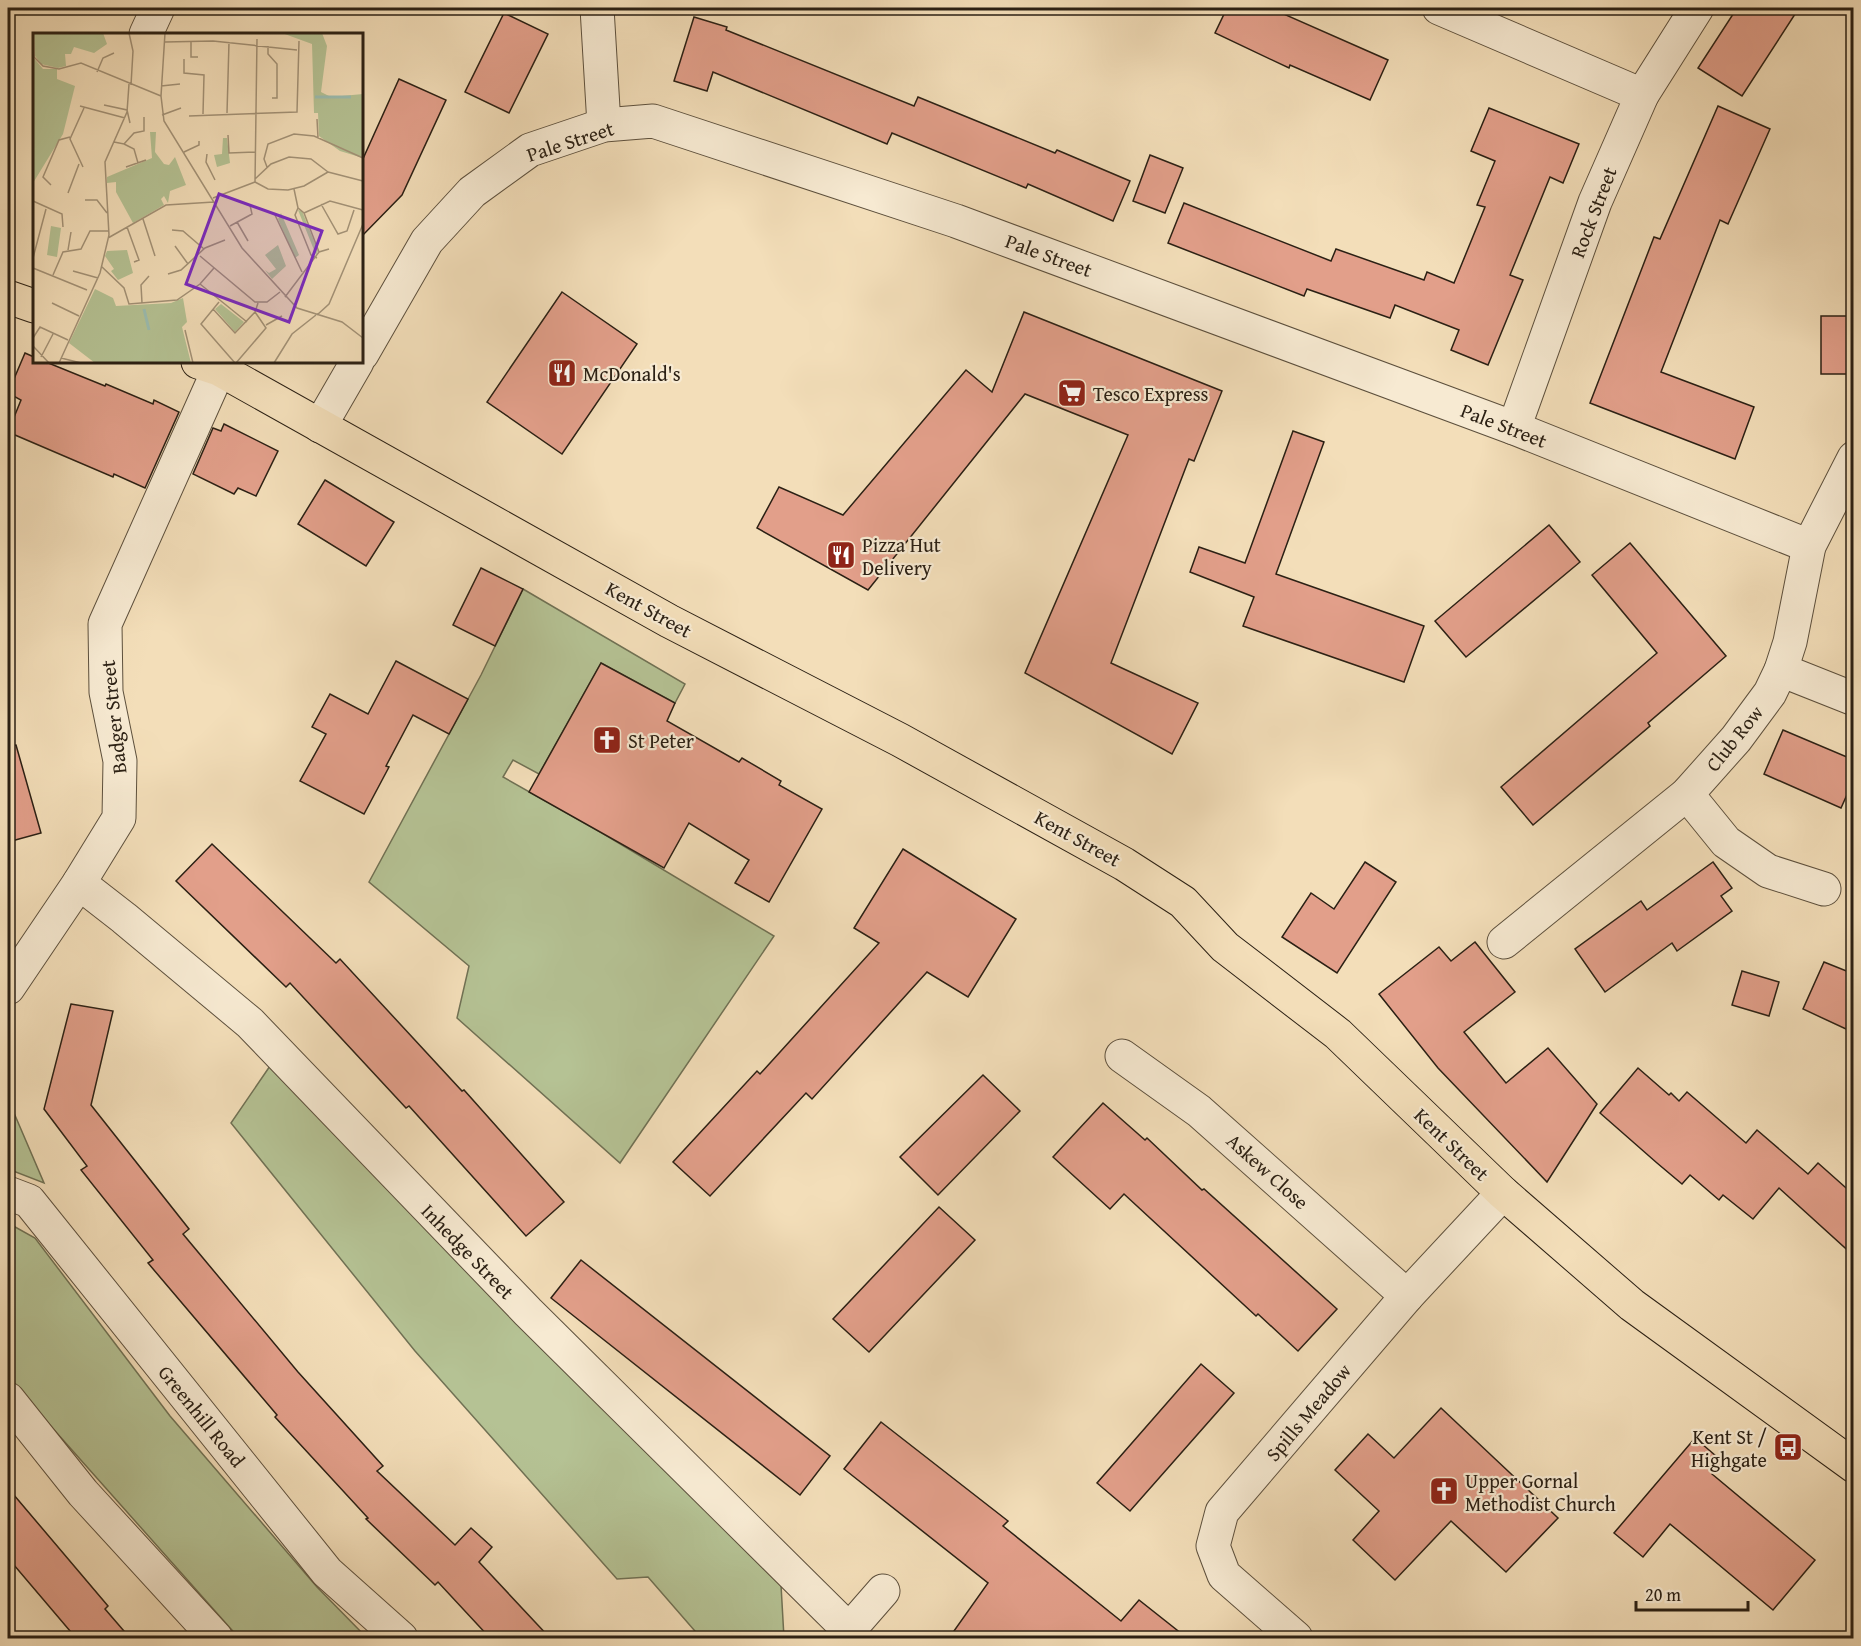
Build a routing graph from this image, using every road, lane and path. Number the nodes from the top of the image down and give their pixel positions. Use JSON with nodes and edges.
{"nodes":[{"id":1,"x":158,"y":8,"type":"edge"},
{"id":2,"x":597,"y":8,"type":"edge"},
{"id":3,"x":1439,"y":8,"type":"edge"},
{"id":4,"x":1697,"y":8,"type":"edge"},
{"id":5,"x":147,"y":33,"type":"edge"},
{"id":6,"x":1642,"y":95,"type":"junction"},
{"id":7,"x":604,"y":125,"type":"junction"},
{"id":8,"x":8,"y":297,"type":"edge"},
{"id":9,"x":33,"y":306,"type":"edge"},
{"id":10,"x":363,"y":352,"type":"edge"},
{"id":11,"x":356,"y":363,"type":"edge"},
{"id":12,"x":209,"y":365,"type":"edge"},
{"id":13,"x":320,"y":426,"type":"junction"},
{"id":14,"x":1514,"y":429,"type":"junction"},
{"id":15,"x":1854,"y":458,"type":"edge"},
{"id":16,"x":1809,"y":546,"type":"junction"},
{"id":17,"x":1782,"y":670,"type":"junction"},
{"id":18,"x":1854,"y":699,"type":"edge"},
{"id":19,"x":1687,"y":794,"type":"junction"},
{"id":20,"x":79,"y":883,"type":"junction"},
{"id":21,"x":1824,"y":889,"type":"dead end"},
{"id":22,"x":1504,"y":942,"type":"dead end"},
{"id":23,"x":8,"y":988,"type":"edge"},
{"id":24,"x":1122,"y":1056,"type":"dead end"},
{"id":25,"x":8,"y":1193,"type":"edge"},
{"id":26,"x":1503,"y":1193,"type":"junction"},
{"id":27,"x":1407,"y":1296,"type":"junction"},
{"id":28,"x":8,"y":1399,"type":"edge"},
{"id":29,"x":1854,"y":1466,"type":"edge"},
{"id":30,"x":884,"y":1591,"type":"dead end"},
{"id":31,"x":846,"y":1634,"type":"edge"},
{"id":32,"x":216,"y":1638,"type":"edge"},
{"id":33,"x":401,"y":1638,"type":"edge"},
{"id":34,"x":1296,"y":1638,"type":"edge"}],
"edges":[{"from":1,"to":5,"type":"street"},
{"from":2,"to":7,"type":"street"},
{"from":3,"to":6,"type":"street"},
{"from":4,"to":6,"type":"street","name":"Rock Street"},
{"from":6,"to":14,"type":"street","name":"Rock Street"},
{"from":7,"to":10,"type":"street","name":"Pale Street"},
{"from":7,"to":14,"type":"street","name":"Pale Street"},
{"from":8,"to":9,"type":"main road"},
{"from":11,"to":13,"type":"street"},
{"from":12,"to":13,"type":"main road","name":"Kent Street"},
{"from":12,"to":20,"type":"street","name":"Badger Street"},
{"from":13,"to":26,"type":"main road","name":"Kent Street"},
{"from":14,"to":16,"type":"street","name":"Pale Street"},
{"from":15,"to":16,"type":"street","name":"Club Row"},
{"from":16,"to":17,"type":"street","name":"Club Row"},
{"from":17,"to":18,"type":"street"},
{"from":17,"to":19,"type":"street","name":"Club Row"},
{"from":19,"to":21,"type":"street"},
{"from":19,"to":22,"type":"street","name":"Club Row"},
{"from":20,"to":23,"type":"street","name":"Badger Street"},
{"from":20,"to":31,"type":"street","name":"Inhedge Street"},
{"from":24,"to":27,"type":"street","name":"Askew Close"},
{"from":25,"to":33,"type":"street","name":"Greenhill Road"},
{"from":26,"to":27,"type":"street","name":"Spills Meadow"},
{"from":26,"to":29,"type":"main road","name":"Kent Street"},
{"from":27,"to":34,"type":"street","name":"Spills Meadow"},
{"from":28,"to":32,"type":"street"},
{"from":30,"to":31,"type":"street","name":"Inhedge Street"}]}
